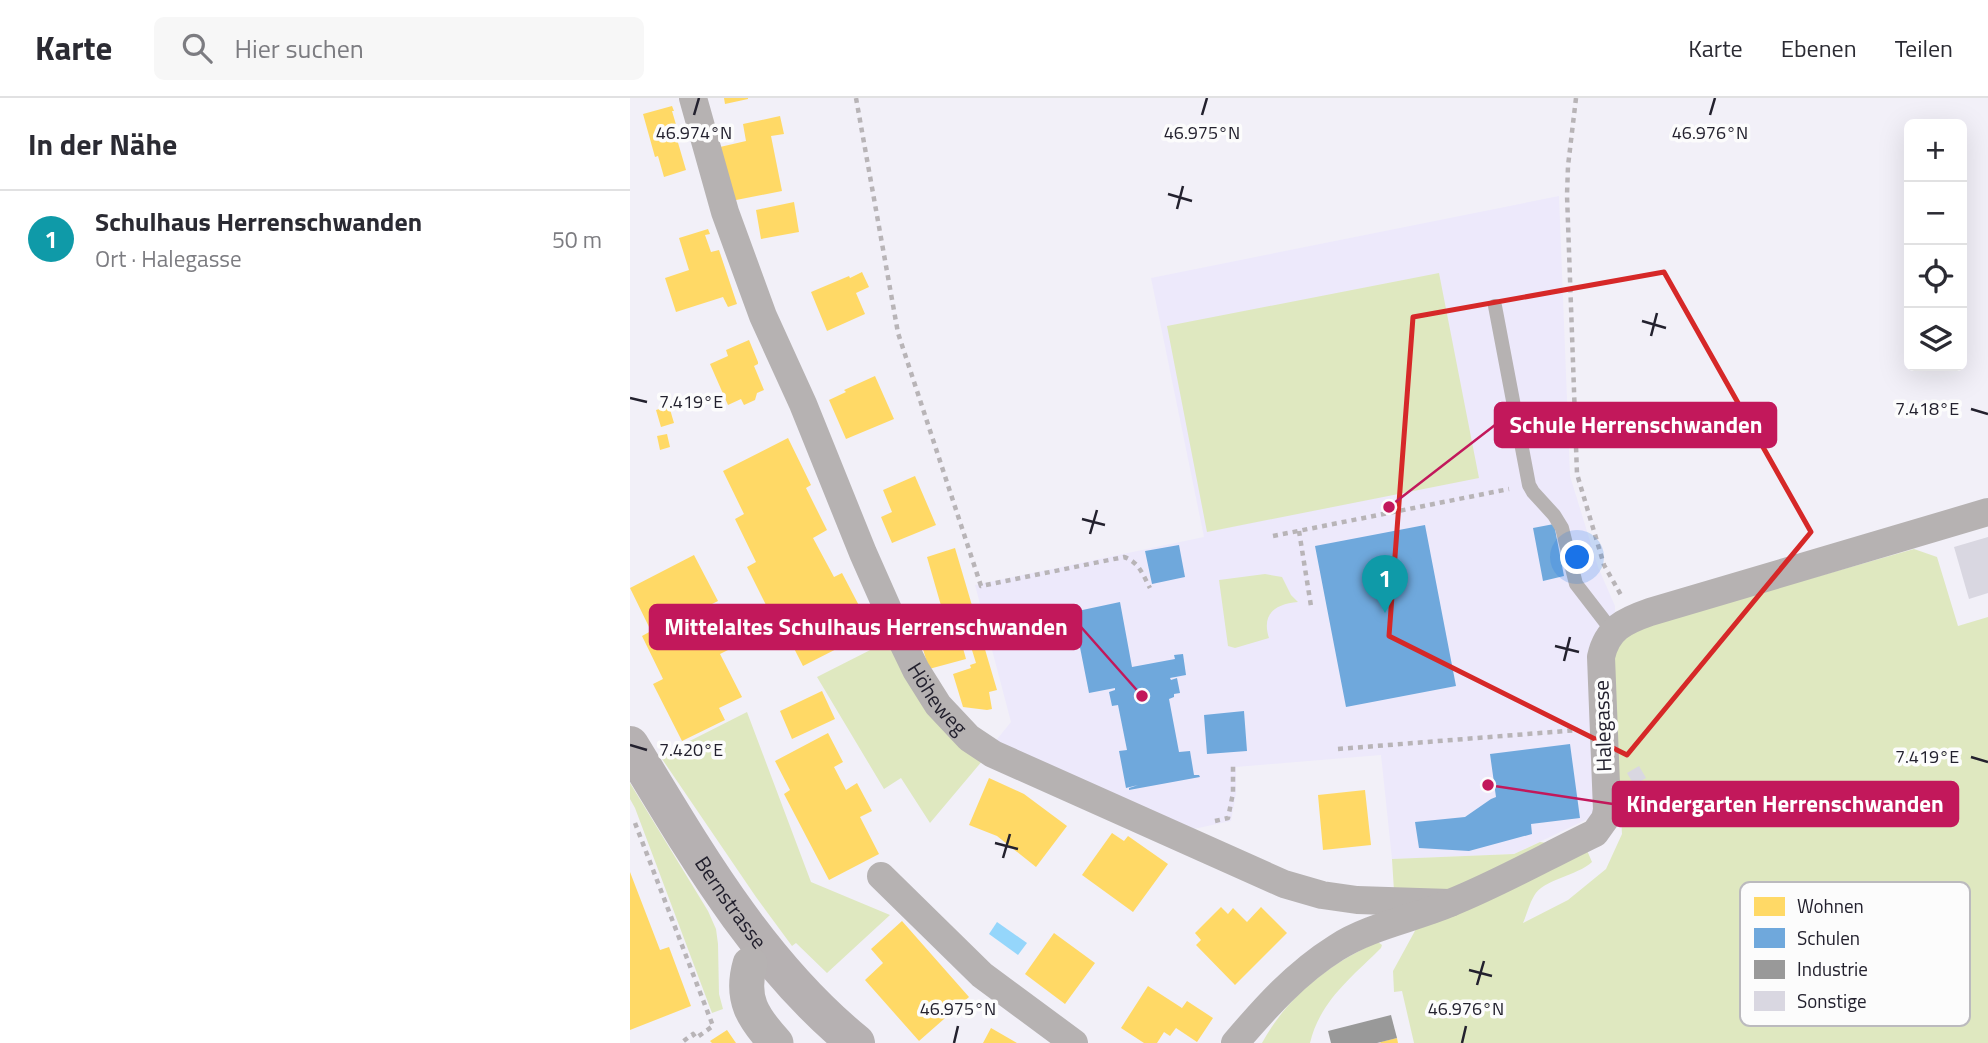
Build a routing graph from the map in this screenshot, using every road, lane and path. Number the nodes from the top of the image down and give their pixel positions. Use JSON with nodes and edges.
{"nodes":[{"id":1,"x":693,"y":98,"type":"edge"},
{"id":2,"x":856,"y":98,"type":"edge"},
{"id":3,"x":1576,"y":98,"type":"edge"},
{"id":4,"x":1495,"y":306,"type":"dead end"},
{"id":5,"x":1530,"y":485,"type":"junction"},
{"id":6,"x":1988,"y":512,"type":"edge"},
{"id":7,"x":1299,"y":531,"type":"junction"},
{"id":8,"x":1273,"y":536,"type":"dead end"},
{"id":9,"x":1150,"y":588,"type":"dead end"},
{"id":10,"x":1311,"y":606,"type":"dead end"},
{"id":11,"x":1624,"y":624,"type":"junction"},
{"id":12,"x":1603,"y":728,"type":"junction"},
{"id":13,"x":630,"y":745,"type":"edge"},
{"id":14,"x":1338,"y":749,"type":"dead end"},
{"id":15,"x":1233,"y":766,"type":"dead end"},
{"id":16,"x":1216,"y":821,"type":"dead end"},
{"id":17,"x":635,"y":822,"type":"dead end"},
{"id":18,"x":881,"y":876,"type":"dead end"},
{"id":19,"x":1450,"y":903,"type":"junction"},
{"id":20,"x":750,"y":964,"type":"dead end"},
{"id":21,"x":681,"y":1043,"type":"edge"},
{"id":22,"x":776,"y":1043,"type":"edge"},
{"id":23,"x":856,"y":1043,"type":"edge"},
{"id":24,"x":1074,"y":1043,"type":"edge"},
{"id":25,"x":1235,"y":1043,"type":"edge"}],
"edges":[{"from":1,"to":19,"type":"street","name":"Höheweg"},
{"from":2,"to":9,"type":"path"},
{"from":3,"to":11,"type":"path"},
{"from":4,"to":5,"type":"lane"},
{"from":5,"to":7,"type":"path"},
{"from":5,"to":11,"type":"lane"},
{"from":6,"to":11,"type":"street"},
{"from":7,"to":8,"type":"path"},
{"from":7,"to":10,"type":"path"},
{"from":11,"to":12,"type":"street","name":"Halegasse"},
{"from":12,"to":14,"type":"path"},
{"from":12,"to":19,"type":"street","name":"Halegasse"},
{"from":13,"to":23,"type":"main road","name":"Bernstrasse"},
{"from":15,"to":16,"type":"path"},
{"from":17,"to":21,"type":"path"},
{"from":18,"to":24,"type":"street"},
{"from":19,"to":25,"type":"street","name":"Halegasse"},
{"from":20,"to":22,"type":"street","bridge":true}]}
